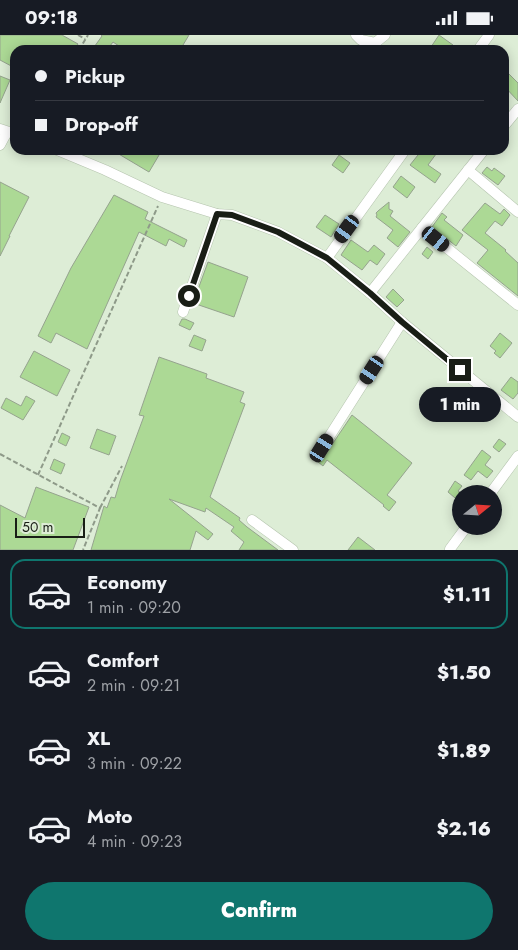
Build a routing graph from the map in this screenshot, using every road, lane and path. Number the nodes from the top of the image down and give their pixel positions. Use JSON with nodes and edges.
{"nodes":[{"id":1,"x":78,"y":35,"type":"edge"},
{"id":2,"x":88,"y":35,"type":"edge"},
{"id":3,"x":356,"y":35,"type":"edge"},
{"id":4,"x":385,"y":35,"type":"edge"},
{"id":5,"x":490,"y":35,"type":"edge"},
{"id":6,"x":85,"y":39,"type":"junction"},
{"id":7,"x":82,"y":45,"type":"edge"},
{"id":8,"x":482,"y":45,"type":"edge"},
{"id":9,"x":518,"y":109,"type":"edge"},
{"id":10,"x":509,"y":120,"type":"edge"},
{"id":11,"x":7,"y":132,"type":"edge"},
{"id":12,"x":0,"y":145,"type":"edge"},
{"id":13,"x":69,"y":155,"type":"edge"},
{"id":14,"x":401,"y":155,"type":"edge"},
{"id":15,"x":480,"y":155,"type":"edge"},
{"id":16,"x":468,"y":170,"type":"junction"},
{"id":17,"x":162,"y":197,"type":"junction"},
{"id":18,"x":518,"y":212,"type":"edge"},
{"id":19,"x":217,"y":214,"type":"junction"},
{"id":20,"x":422,"y":228,"type":"junction"},
{"id":21,"x":327,"y":258,"type":"junction"},
{"id":22,"x":370,"y":293,"type":"junction"},
{"id":23,"x":518,"y":305,"type":"edge"},
{"id":24,"x":183,"y":312,"type":"dead end"},
{"id":25,"x":402,"y":322,"type":"junction"},
{"id":26,"x":518,"y":417,"type":"edge"},
{"id":27,"x":322,"y":448,"type":"dead end"},
{"id":28,"x":0,"y":454,"type":"edge"},
{"id":29,"x":518,"y":456,"type":"edge"},
{"id":30,"x":122,"y":466,"type":"dead end"},
{"id":31,"x":38,"y":475,"type":"junction"},
{"id":32,"x":497,"y":485,"type":"edge"},
{"id":33,"x":100,"y":508,"type":"junction"},
{"id":34,"x":252,"y":520,"type":"dead end"},
{"id":35,"x":460,"y":535,"type":"edge"},
{"id":36,"x":450,"y":549,"type":"edge"},
{"id":37,"x":83,"y":550,"type":"edge"},
{"id":38,"x":293,"y":550,"type":"edge"}],
"edges":[{"from":1,"to":6,"type":"path"},
{"from":2,"to":6,"type":"path"},
{"from":3,"to":4,"type":"street"},
{"from":5,"to":8,"type":"street"},
{"from":6,"to":7,"type":"path"},
{"from":9,"to":10,"type":"street"},
{"from":11,"to":12,"type":"street"},
{"from":13,"to":17,"type":"street"},
{"from":14,"to":21,"type":"street"},
{"from":15,"to":16,"type":"street"},
{"from":16,"to":18,"type":"street"},
{"from":16,"to":20,"type":"street"},
{"from":17,"to":19,"type":"street"},
{"from":17,"to":31,"type":"path"},
{"from":19,"to":21,"type":"street"},
{"from":19,"to":24,"type":"street"},
{"from":20,"to":22,"type":"street"},
{"from":20,"to":23,"type":"street"},
{"from":21,"to":22,"type":"street"},
{"from":22,"to":25,"type":"street"},
{"from":25,"to":26,"type":"street"},
{"from":25,"to":27,"type":"street"},
{"from":28,"to":31,"type":"path"},
{"from":29,"to":32,"type":"street"},
{"from":30,"to":33,"type":"path"},
{"from":31,"to":33,"type":"path"},
{"from":33,"to":37,"type":"path"},
{"from":34,"to":38,"type":"street"},
{"from":35,"to":36,"type":"street"}]}
